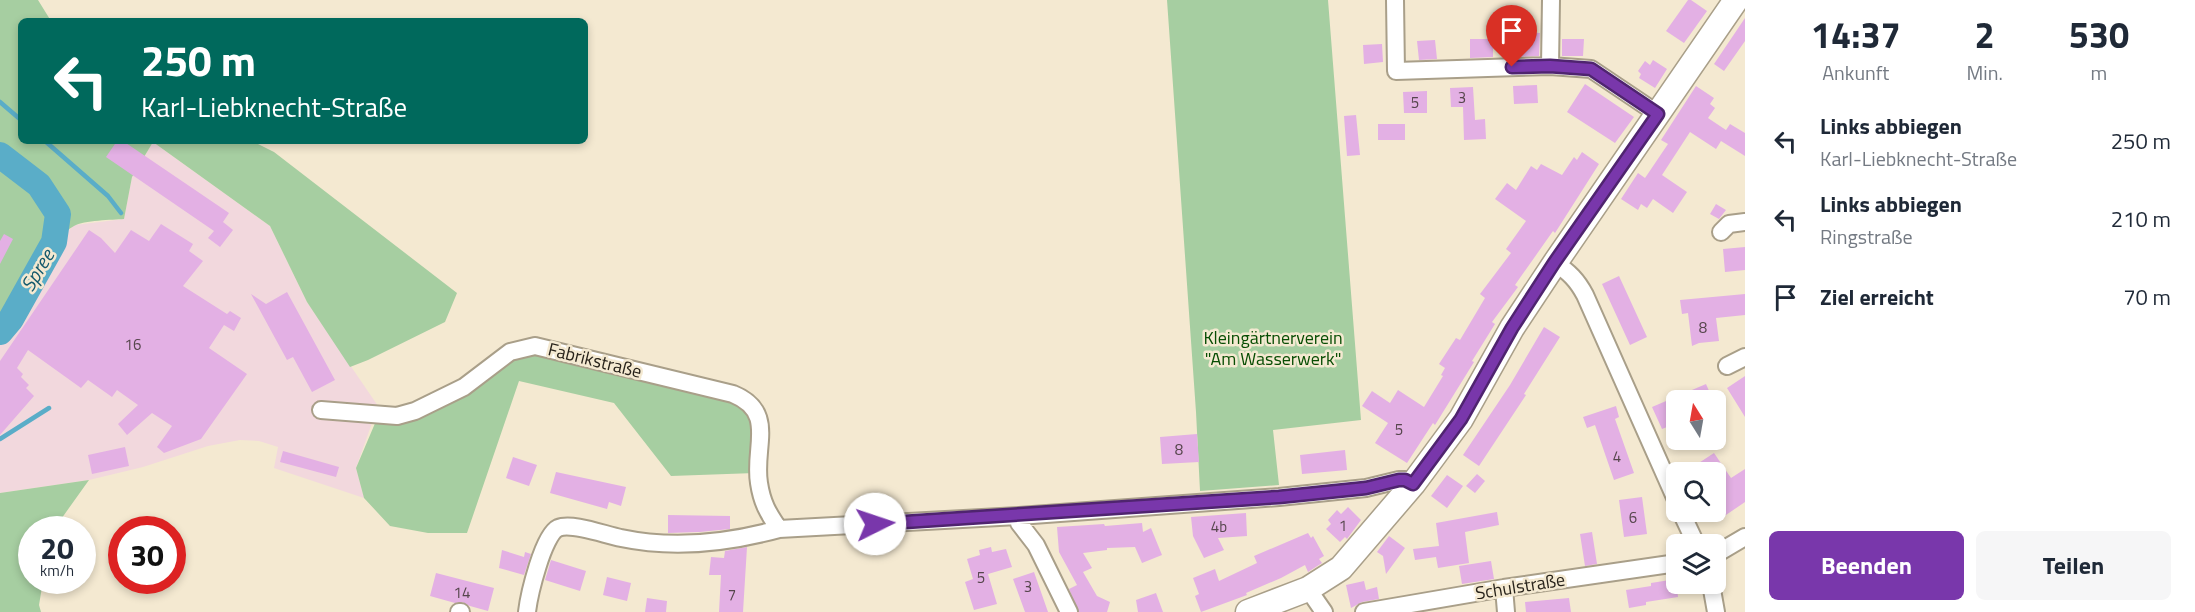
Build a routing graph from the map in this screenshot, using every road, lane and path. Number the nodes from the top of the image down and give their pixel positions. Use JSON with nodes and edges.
{"nodes":[{"id":1,"x":1395,"y":0,"type":"edge"},
{"id":2,"x":1551,"y":0,"type":"edge"},
{"id":3,"x":1736,"y":0,"type":"edge"},
{"id":4,"x":1550,"y":66,"type":"junction"},
{"id":5,"x":1658,"y":114,"type":"junction"},
{"id":6,"x":1745,"y":222,"type":"edge"},
{"id":7,"x":1721,"y":232,"type":"dead end"},
{"id":8,"x":1554,"y":263,"type":"junction"},
{"id":9,"x":1745,"y":357,"type":"edge"},
{"id":10,"x":1727,"y":366,"type":"dead end"},
{"id":11,"x":321,"y":410,"type":"dead end"},
{"id":12,"x":1666,"y":477,"type":"edge"},
{"id":13,"x":1413,"y":484,"type":"junction"},
{"id":14,"x":1018,"y":516,"type":"junction"},
{"id":15,"x":779,"y":529,"type":"junction"},
{"id":16,"x":1745,"y":537,"type":"edge"},
{"id":17,"x":1726,"y":548,"type":"edge"},
{"id":18,"x":1666,"y":565,"type":"edge"},
{"id":19,"x":1504,"y":588,"type":"junction"},
{"id":20,"x":1308,"y":589,"type":"junction"},
{"id":21,"x":1713,"y":594,"type":"edge"},
{"id":22,"x":527,"y":612,"type":"edge"},
{"id":23,"x":1069,"y":612,"type":"edge"},
{"id":24,"x":1248,"y":612,"type":"edge"},
{"id":25,"x":1324,"y":612,"type":"edge"},
{"id":26,"x":1364,"y":612,"type":"edge"},
{"id":27,"x":1506,"y":612,"type":"edge"},
{"id":28,"x":1716,"y":612,"type":"edge"}],
"edges":[{"from":1,"to":4,"type":"street"},
{"from":2,"to":4,"type":"street"},
{"from":3,"to":5,"type":"street"},
{"from":4,"to":5,"type":"street"},
{"from":5,"to":8,"type":"street"},
{"from":6,"to":7,"type":"street"},
{"from":8,"to":12,"type":"street"},
{"from":8,"to":13,"type":"street"},
{"from":9,"to":10,"type":"street"},
{"from":11,"to":15,"type":"street","name":"Fabrikstraße"},
{"from":13,"to":14,"type":"street"},
{"from":13,"to":20,"type":"street"},
{"from":14,"to":15,"type":"street"},
{"from":14,"to":23,"type":"street"},
{"from":15,"to":22,"type":"street"},
{"from":16,"to":17,"type":"street"},
{"from":18,"to":19,"type":"street","name":"Schulstraße"},
{"from":19,"to":26,"type":"street","name":"Schulstraße"},
{"from":19,"to":27,"type":"street"},
{"from":20,"to":24,"type":"street"},
{"from":20,"to":25,"type":"street"},
{"from":21,"to":28,"type":"street"}]}
